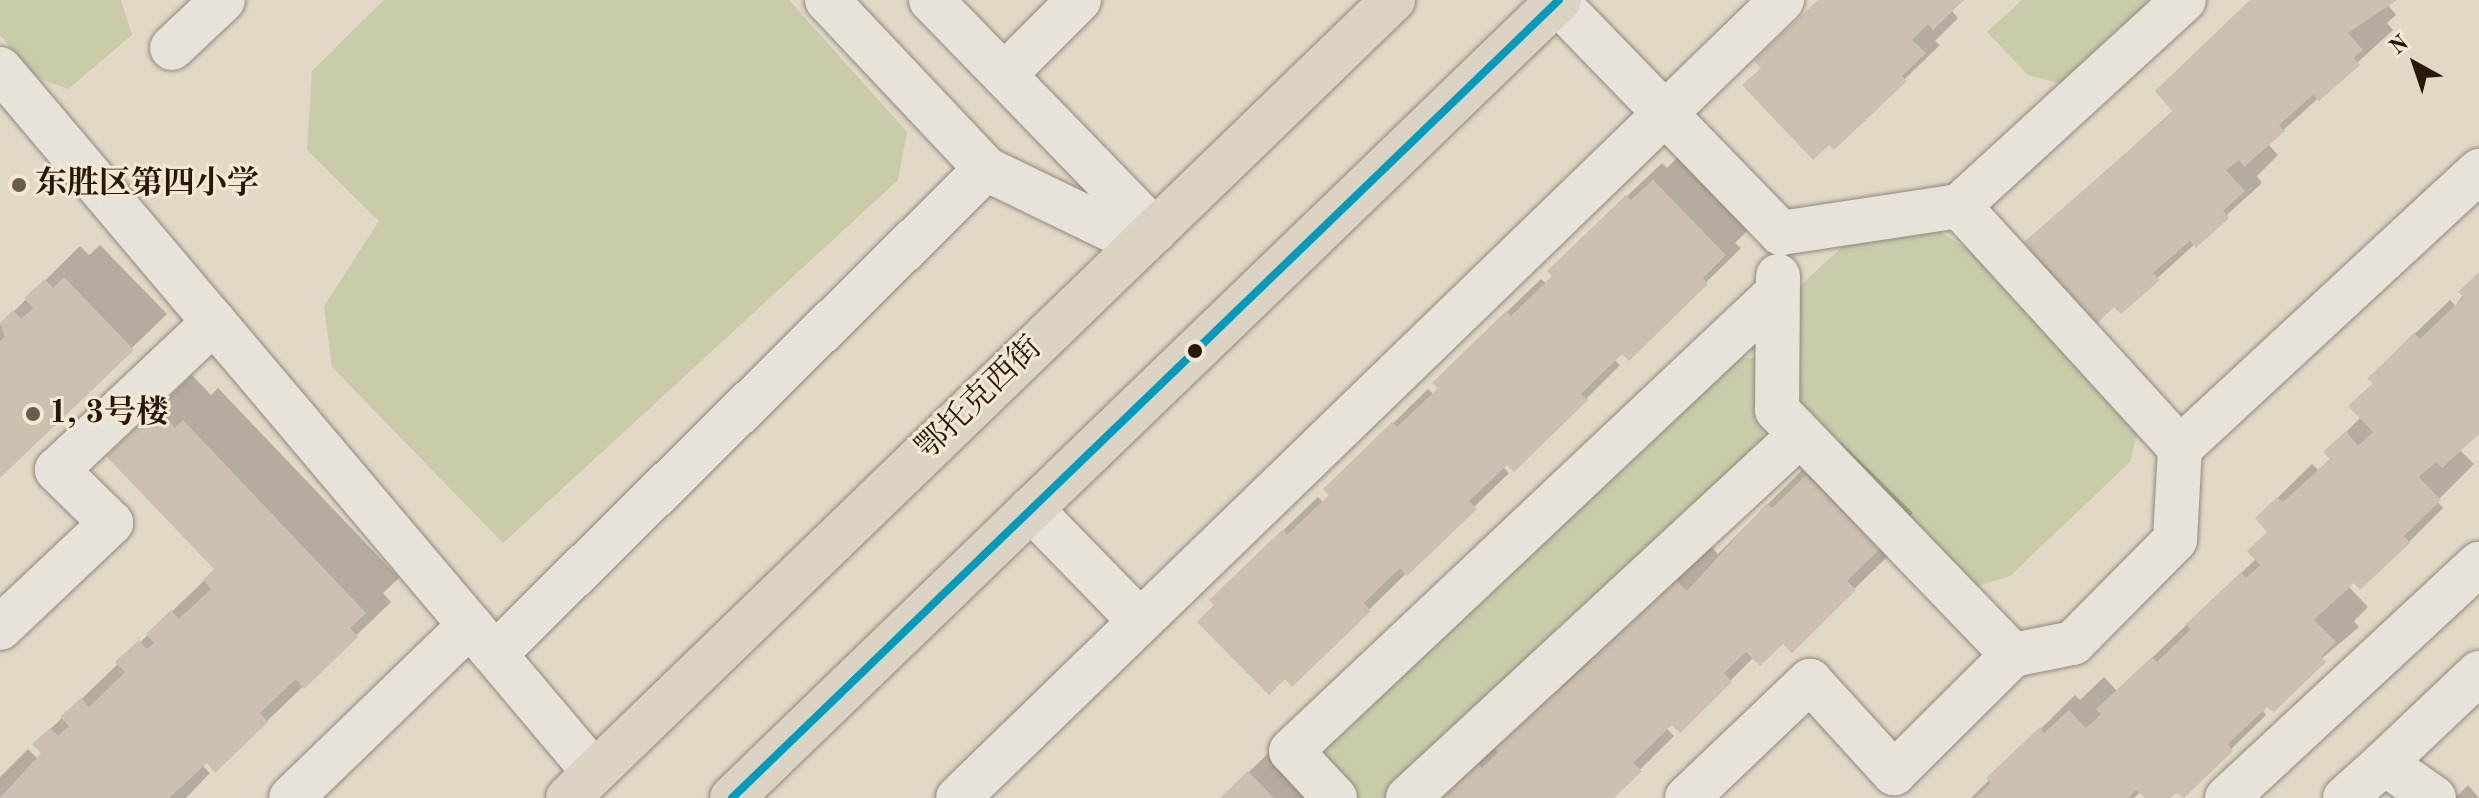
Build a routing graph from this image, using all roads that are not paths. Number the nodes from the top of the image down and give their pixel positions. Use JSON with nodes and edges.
{"nodes":[{"id":1,"x":223,"y":0,"type":"edge"},
{"id":2,"x":827,"y":0,"type":"edge"},
{"id":3,"x":931,"y":0,"type":"edge"},
{"id":4,"x":1079,"y":0,"type":"edge"},
{"id":5,"x":1393,"y":0,"type":"edge"},
{"id":6,"x":1782,"y":0,"type":"edge"},
{"id":7,"x":2184,"y":0,"type":"edge"},
{"id":8,"x":1558,"y":1,"type":"edge"},
{"id":9,"x":172,"y":48,"type":"dead end"},
{"id":10,"x":0,"y":69,"type":"edge"},
{"id":11,"x":1004,"y":75,"type":"junction"},
{"id":12,"x":1664,"y":113,"type":"junction"},
{"id":13,"x":986,"y":169,"type":"junction"},
{"id":14,"x":2479,"y":171,"type":"edge"},
{"id":15,"x":1959,"y":206,"type":"junction"},
{"id":16,"x":1781,"y":233,"type":"junction"},
{"id":17,"x":1148,"y":237,"type":"junction"},
{"id":18,"x":1777,"y":293,"type":"junction"},
{"id":19,"x":214,"y":322,"type":"junction"},
{"id":20,"x":1800,"y":435,"type":"junction"},
{"id":21,"x":2180,"y":448,"type":"junction"},
{"id":22,"x":1031,"y":509,"type":"junction"},
{"id":23,"x":2479,"y":564,"type":"edge"},
{"id":24,"x":1140,"y":621,"type":"junction"},
{"id":25,"x":0,"y":628,"type":"edge"},
{"id":26,"x":483,"y":639,"type":"junction"},
{"id":27,"x":2013,"y":655,"type":"junction"},
{"id":28,"x":2479,"y":673,"type":"edge"},
{"id":29,"x":2384,"y":763,"type":"junction"},
{"id":30,"x":581,"y":785,"type":"edge"},
{"id":31,"x":291,"y":798,"type":"edge"},
{"id":32,"x":732,"y":798,"type":"edge"},
{"id":33,"x":958,"y":798,"type":"edge"},
{"id":34,"x":1335,"y":798,"type":"edge"},
{"id":35,"x":1408,"y":798,"type":"edge"},
{"id":36,"x":1687,"y":798,"type":"edge"},
{"id":37,"x":2227,"y":798,"type":"edge"},
{"id":38,"x":2345,"y":798,"type":"edge"},
{"id":39,"x":2434,"y":798,"type":"edge"}],
"edges":[{"from":1,"to":9,"type":"lane"},
{"from":2,"to":13,"type":"lane"},
{"from":3,"to":11,"type":"lane"},
{"from":4,"to":11,"type":"lane"},
{"from":5,"to":17,"type":"main road","name":"鄂托克西街"},
{"from":6,"to":12,"type":"lane"},
{"from":7,"to":15,"type":"lane"},
{"from":8,"to":12,"type":"lane"},
{"from":8,"to":22,"type":"main road"},
{"from":10,"to":19,"type":"lane"},
{"from":11,"to":17,"type":"lane"},
{"from":12,"to":16,"type":"lane"},
{"from":12,"to":24,"type":"lane"},
{"from":13,"to":17,"type":"lane"},
{"from":13,"to":26,"type":"lane"},
{"from":14,"to":21,"type":"lane"},
{"from":15,"to":16,"type":"lane"},
{"from":15,"to":21,"type":"lane"},
{"from":16,"to":18,"type":"lane"},
{"from":17,"to":30,"type":"main road","name":"鄂托克西街"},
{"from":18,"to":20,"type":"lane"},
{"from":18,"to":34,"type":"lane"},
{"from":19,"to":25,"type":"lane"},
{"from":19,"to":26,"type":"lane"},
{"from":20,"to":27,"type":"lane"},
{"from":20,"to":35,"type":"lane"},
{"from":21,"to":27,"type":"lane"},
{"from":22,"to":24,"type":"lane"},
{"from":22,"to":32,"type":"main road"},
{"from":23,"to":37,"type":"lane"},
{"from":24,"to":33,"type":"lane"},
{"from":26,"to":30,"type":"lane"},
{"from":26,"to":31,"type":"lane"},
{"from":27,"to":36,"type":"lane"},
{"from":28,"to":29,"type":"lane"},
{"from":29,"to":38,"type":"lane"},
{"from":29,"to":39,"type":"lane"}]}
